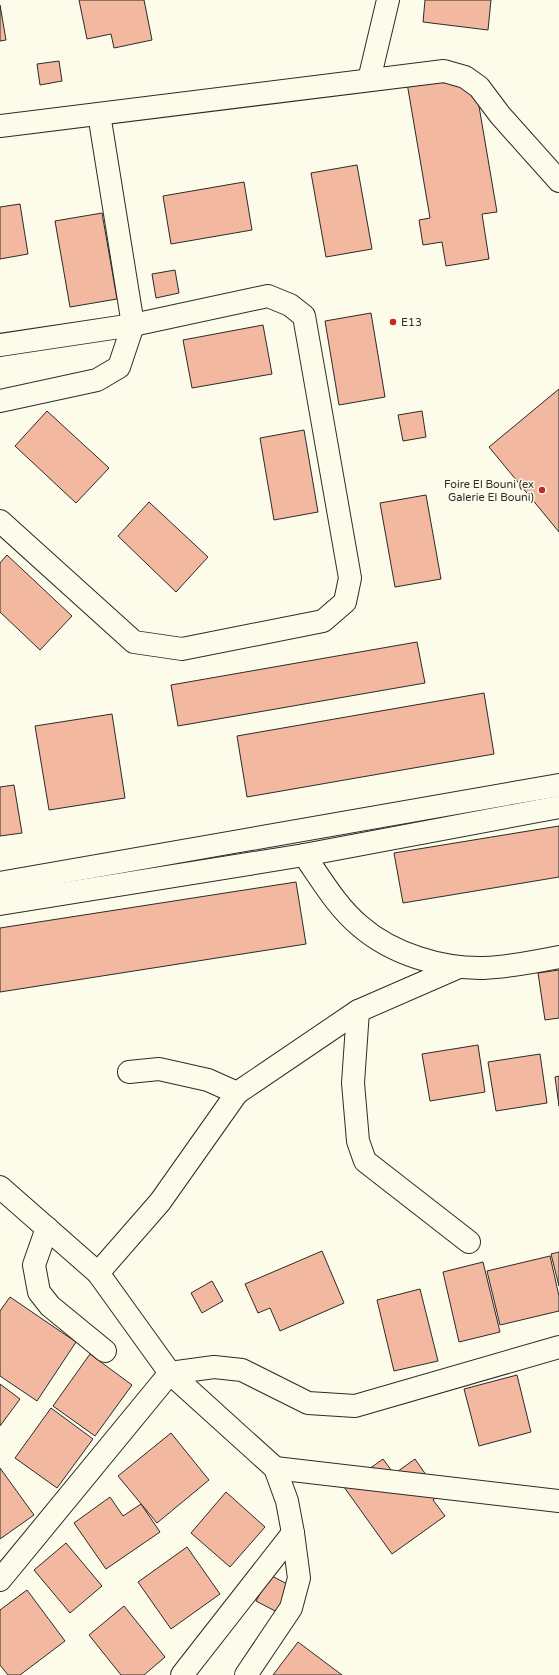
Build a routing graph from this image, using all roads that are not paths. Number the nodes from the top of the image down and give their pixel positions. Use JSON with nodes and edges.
{"nodes":[{"id":1,"x":388,"y":0,"type":"edge"},
{"id":2,"x":369,"y":80,"type":"junction"},
{"id":3,"x":99,"y":114,"type":"junction"},
{"id":4,"x":0,"y":126,"type":"edge"},
{"id":5,"x":559,"y":181,"type":"edge"},
{"id":6,"x":133,"y":325,"type":"junction"},
{"id":7,"x":0,"y":345,"type":"edge"},
{"id":8,"x":0,"y":401,"type":"edge"},
{"id":9,"x":2,"y":527,"type":"edge"},
{"id":10,"x":559,"y":785,"type":"edge"},
{"id":11,"x":559,"y":807,"type":"edge"},
{"id":12,"x":304,"y":854,"type":"junction"},
{"id":13,"x":0,"y":883,"type":"edge"},
{"id":14,"x":0,"y":904,"type":"edge"},
{"id":15,"x":559,"y":957,"type":"edge"},
{"id":16,"x":459,"y":967,"type":"junction"},
{"id":17,"x":358,"y":1011,"type":"junction"},
{"id":18,"x":129,"y":1072,"type":"dead end"},
{"id":19,"x":237,"y":1093,"type":"junction"},
{"id":20,"x":0,"y":1187,"type":"edge"},
{"id":21,"x":47,"y":1228,"type":"junction"},
{"id":22,"x":469,"y":1242,"type":"dead end"},
{"id":23,"x":98,"y":1273,"type":"junction"},
{"id":24,"x":559,"y":1347,"type":"edge"},
{"id":25,"x":105,"y":1351,"type":"dead end"},
{"id":26,"x":170,"y":1373,"type":"junction"},
{"id":27,"x":275,"y":1468,"type":"junction"},
{"id":28,"x":559,"y":1501,"type":"edge"},
{"id":29,"x":293,"y":1533,"type":"junction"},
{"id":30,"x":0,"y":1580,"type":"edge"},
{"id":31,"x":182,"y":1675,"type":"edge"},
{"id":32,"x":246,"y":1675,"type":"edge"}],
"edges":[{"from":1,"to":2,"type":"street"},
{"from":2,"to":3,"type":"street"},
{"from":2,"to":5,"type":"street"},
{"from":3,"to":4,"type":"street"},
{"from":3,"to":6,"type":"street"},
{"from":6,"to":7,"type":"street"},
{"from":6,"to":8,"type":"street"},
{"from":6,"to":9,"type":"street"},
{"from":10,"to":13,"type":"street"},
{"from":11,"to":12,"type":"street"},
{"from":12,"to":14,"type":"street"},
{"from":12,"to":16,"type":"street"},
{"from":15,"to":16,"type":"street"},
{"from":16,"to":17,"type":"street"},
{"from":17,"to":19,"type":"street"},
{"from":17,"to":22,"type":"street"},
{"from":18,"to":19,"type":"street"},
{"from":19,"to":23,"type":"street"},
{"from":20,"to":21,"type":"street"},
{"from":21,"to":23,"type":"street"},
{"from":21,"to":25,"type":"street"},
{"from":23,"to":26,"type":"street"},
{"from":24,"to":26,"type":"street"},
{"from":26,"to":27,"type":"street"},
{"from":26,"to":30,"type":"street"},
{"from":27,"to":28,"type":"street"},
{"from":27,"to":29,"type":"street"},
{"from":29,"to":31,"type":"street"},
{"from":29,"to":32,"type":"street"}]}
